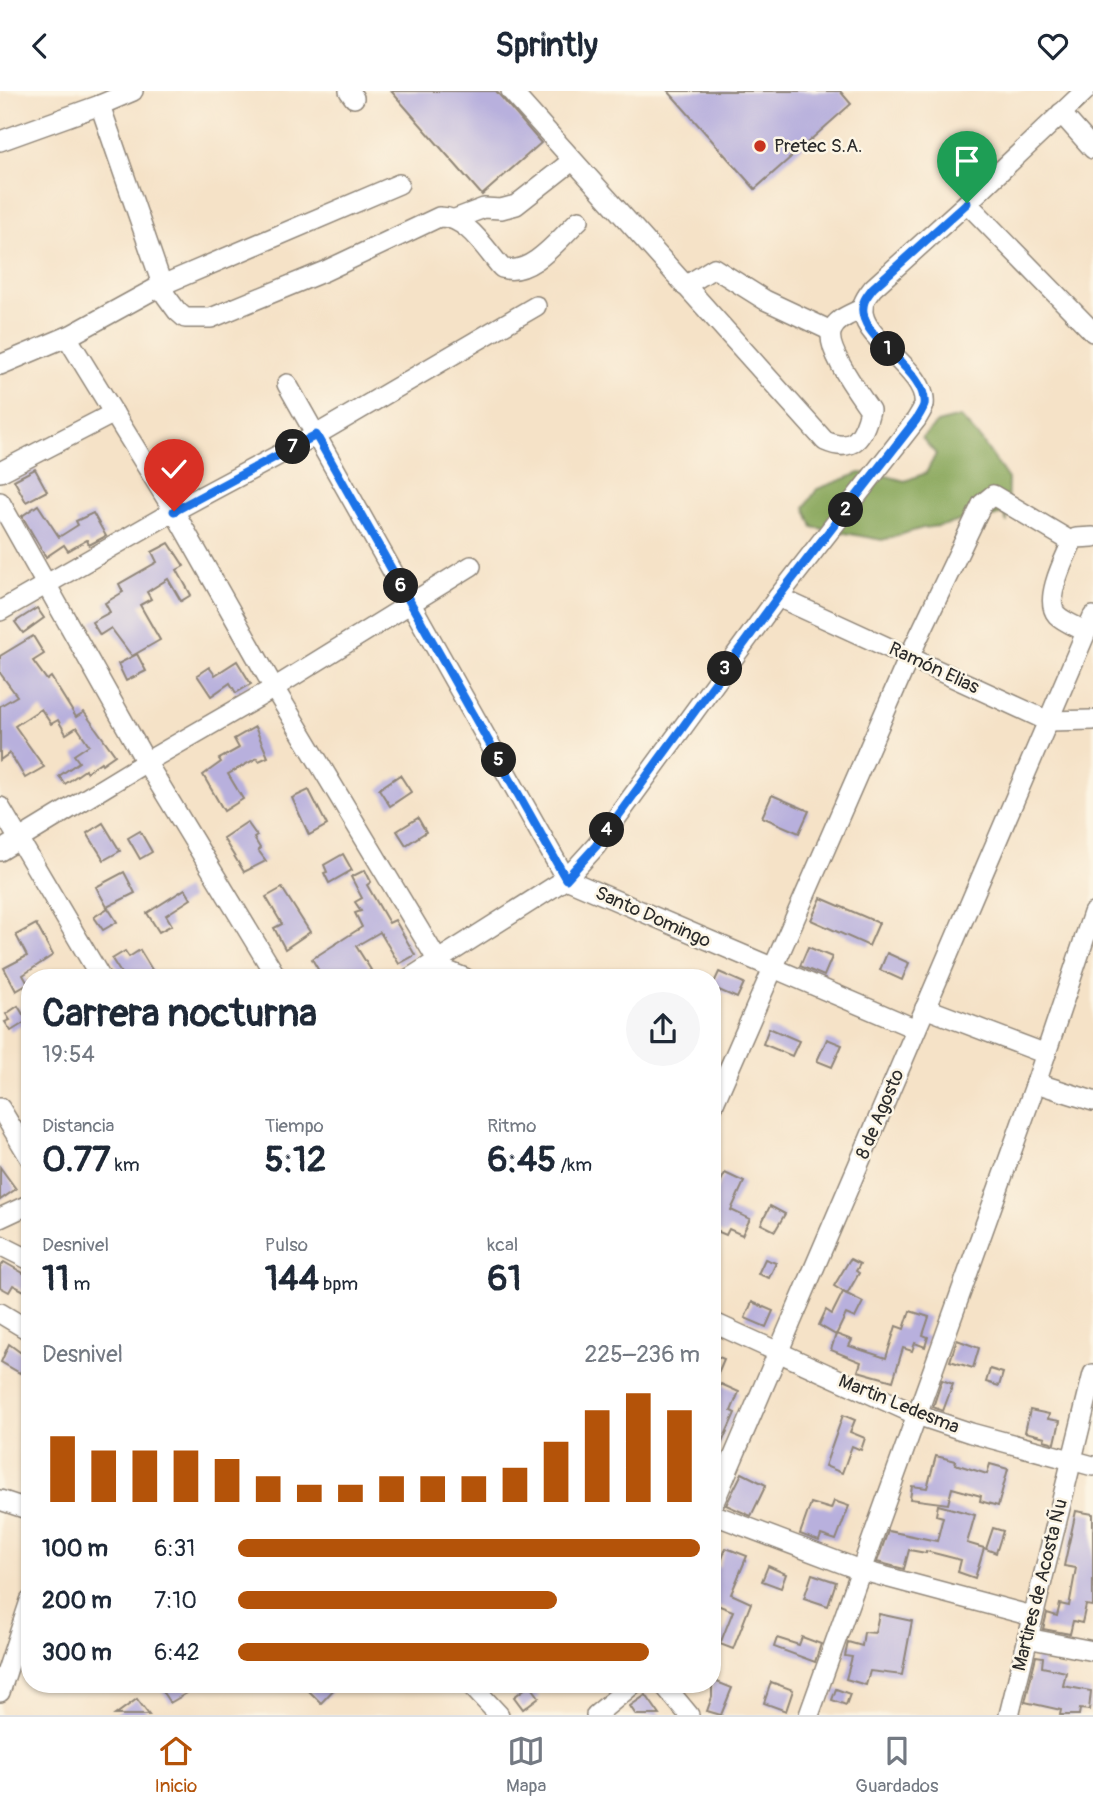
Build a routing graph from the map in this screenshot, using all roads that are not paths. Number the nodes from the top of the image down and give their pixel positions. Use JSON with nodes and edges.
{"nodes":[{"id":1,"x":132,"y":91,"type":"edge"},
{"id":2,"x":511,"y":91,"type":"edge"},
{"id":3,"x":1085,"y":91,"type":"edge"},
{"id":4,"x":100,"y":106,"type":"junction"},
{"id":5,"x":1061,"y":113,"type":"junction"},
{"id":6,"x":0,"y":141,"type":"edge"},
{"id":7,"x":1093,"y":149,"type":"edge"},
{"id":8,"x":572,"y":162,"type":"junction"},
{"id":9,"x":399,"y":184,"type":"dead end"},
{"id":10,"x":967,"y":203,"type":"junction"},
{"id":11,"x":455,"y":219,"type":"junction"},
{"id":12,"x":579,"y":220,"type":"dead end"},
{"id":13,"x":162,"y":285,"type":"junction"},
{"id":14,"x":685,"y":286,"type":"junction"},
{"id":15,"x":536,"y":306,"type":"dead end"},
{"id":16,"x":863,"y":308,"type":"junction"},
{"id":17,"x":831,"y":331,"type":"junction"},
{"id":18,"x":1093,"y":332,"type":"edge"},
{"id":19,"x":67,"y":337,"type":"junction"},
{"id":20,"x":2,"y":359,"type":"edge"},
{"id":21,"x":287,"y":384,"type":"dead end"},
{"id":22,"x":114,"y":413,"type":"junction"},
{"id":23,"x":316,"y":435,"type":"junction"},
{"id":24,"x":0,"y":472,"type":"edge"},
{"id":25,"x":0,"y":502,"type":"edge"},
{"id":26,"x":174,"y":511,"type":"junction"},
{"id":27,"x":1093,"y":537,"type":"edge"},
{"id":28,"x":1072,"y":542,"type":"junction"},
{"id":29,"x":471,"y":566,"type":"dead end"},
{"id":30,"x":46,"y":585,"type":"junction"},
{"id":31,"x":778,"y":597,"type":"junction"},
{"id":32,"x":411,"y":604,"type":"junction"},
{"id":33,"x":0,"y":611,"type":"edge"},
{"id":34,"x":1090,"y":624,"type":"edge"},
{"id":35,"x":909,"y":657,"type":"junction"},
{"id":36,"x":274,"y":688,"type":"junction"},
{"id":37,"x":1093,"y":720,"type":"edge"},
{"id":38,"x":1048,"y":721,"type":"junction"},
{"id":39,"x":146,"y":762,"type":"junction"},
{"id":40,"x":0,"y":807,"type":"edge"},
{"id":41,"x":19,"y":838,"type":"junction"},
{"id":42,"x":0,"y":851,"type":"edge"},
{"id":43,"x":566,"y":879,"type":"junction"},
{"id":44,"x":1093,"y":913,"type":"edge"},
{"id":45,"x":96,"y":969,"type":"edge"},
{"id":46,"x":272,"y":969,"type":"edge"},
{"id":47,"x":439,"y":969,"type":"edge"},
{"id":48,"x":773,"y":969,"type":"junction"},
{"id":49,"x":925,"y":1008,"type":"junction"},
{"id":50,"x":916,"y":1029,"type":"junction"},
{"id":51,"x":1045,"y":1054,"type":"junction"},
{"id":52,"x":721,"y":1075,"type":"edge"},
{"id":53,"x":1036,"y":1083,"type":"junction"},
{"id":54,"x":1093,"y":1101,"type":"edge"},
{"id":55,"x":0,"y":1108,"type":"edge"},
{"id":56,"x":21,"y":1143,"type":"edge"},
{"id":57,"x":21,"y":1208,"type":"edge"},
{"id":58,"x":0,"y":1218,"type":"edge"},
{"id":59,"x":0,"y":1245,"type":"edge"},
{"id":60,"x":21,"y":1256,"type":"edge"},
{"id":61,"x":0,"y":1313,"type":"edge"},
{"id":62,"x":21,"y":1326,"type":"edge"},
{"id":63,"x":721,"y":1326,"type":"edge"},
{"id":64,"x":779,"y":1353,"type":"junction"},
{"id":65,"x":1093,"y":1374,"type":"edge"},
{"id":66,"x":917,"y":1415,"type":"junction"},
{"id":67,"x":1071,"y":1460,"type":"junction"},
{"id":68,"x":1093,"y":1466,"type":"edge"},
{"id":69,"x":721,"y":1486,"type":"edge"},
{"id":70,"x":0,"y":1500,"type":"edge"},
{"id":71,"x":21,"y":1507,"type":"edge"},
{"id":72,"x":721,"y":1517,"type":"edge"},
{"id":73,"x":860,"y":1570,"type":"junction"},
{"id":74,"x":1032,"y":1616,"type":"junction"},
{"id":75,"x":21,"y":1628,"type":"edge"},
{"id":76,"x":1027,"y":1638,"type":"junction"},
{"id":77,"x":1093,"y":1651,"type":"edge"},
{"id":78,"x":0,"y":1692,"type":"edge"},
{"id":79,"x":478,"y":1693,"type":"edge"},
{"id":80,"x":622,"y":1693,"type":"edge"},
{"id":81,"x":671,"y":1693,"type":"edge"},
{"id":82,"x":499,"y":1715,"type":"edge"},
{"id":83,"x":596,"y":1715,"type":"edge"},
{"id":84,"x":690,"y":1715,"type":"edge"},
{"id":85,"x":808,"y":1715,"type":"edge"},
{"id":86,"x":1009,"y":1715,"type":"edge"}],
"edges":[{"from":1,"to":4,"type":"street"},
{"from":2,"to":8,"type":"street"},
{"from":3,"to":5,"type":"street"},
{"from":4,"to":6,"type":"street"},
{"from":4,"to":13,"type":"street"},
{"from":5,"to":7,"type":"street"},
{"from":5,"to":10,"type":"street"},
{"from":8,"to":11,"type":"street"},
{"from":8,"to":14,"type":"street"},
{"from":9,"to":13,"type":"street"},
{"from":10,"to":16,"type":"street"},
{"from":10,"to":18,"type":"street"},
{"from":11,"to":12,"type":"street"},
{"from":11,"to":13,"type":"street"},
{"from":13,"to":19,"type":"street"},
{"from":14,"to":17,"type":"street"},
{"from":14,"to":17,"type":"street"},
{"from":15,"to":23,"type":"street"},
{"from":16,"to":17,"type":"street"},
{"from":16,"to":31,"type":"street"},
{"from":19,"to":20,"type":"street"},
{"from":19,"to":22,"type":"street"},
{"from":21,"to":23,"type":"street"},
{"from":22,"to":24,"type":"street"},
{"from":22,"to":26,"type":"street"},
{"from":23,"to":26,"type":"street"},
{"from":23,"to":32,"type":"street"},
{"from":25,"to":30,"type":"street"},
{"from":26,"to":30,"type":"street"},
{"from":26,"to":36,"type":"street"},
{"from":27,"to":28,"type":"street"},
{"from":28,"to":34,"type":"street"},
{"from":28,"to":35,"type":"street"},
{"from":29,"to":32,"type":"street"},
{"from":30,"to":33,"type":"street"},
{"from":30,"to":39,"type":"street"},
{"from":31,"to":35,"type":"street","name":"Ramón Elias"},
{"from":31,"to":43,"type":"street"},
{"from":32,"to":36,"type":"street"},
{"from":32,"to":43,"type":"street"},
{"from":34,"to":38,"type":"street","name":"8 de Agosto"},
{"from":35,"to":38,"type":"street","name":"Ramón Elias"},
{"from":35,"to":48,"type":"street"},
{"from":36,"to":39,"type":"street"},
{"from":36,"to":47,"type":"street"},
{"from":37,"to":38,"type":"street","name":"Ramón Elias"},
{"from":38,"to":49,"type":"street","name":"8 de Agosto"},
{"from":39,"to":41,"type":"street"},
{"from":39,"to":46,"type":"street"},
{"from":40,"to":41,"type":"street"},
{"from":41,"to":42,"type":"street"},
{"from":41,"to":45,"type":"street"},
{"from":43,"to":47,"type":"street"},
{"from":43,"to":48,"type":"street","name":"Santo Domingo"},
{"from":44,"to":51,"type":"street"},
{"from":48,"to":50,"type":"street","name":"Santo Domingo"},
{"from":48,"to":52,"type":"street"},
{"from":49,"to":50,"type":"street","name":"8 de Agosto"},
{"from":49,"to":51,"type":"street"},
{"from":50,"to":64,"type":"street","name":"8 de Agosto"},
{"from":51,"to":53,"type":"street"},
{"from":53,"to":54,"type":"street"},
{"from":53,"to":66,"type":"street"},
{"from":55,"to":56,"type":"street"},
{"from":57,"to":58,"type":"street"},
{"from":59,"to":60,"type":"street"},
{"from":61,"to":62,"type":"street"},
{"from":63,"to":64,"type":"street","name":"Martin Ledesma"},
{"from":64,"to":66,"type":"street","name":"Martin Ledesma"},
{"from":64,"to":69,"type":"street","name":"8 de Agosto"},
{"from":65,"to":67,"type":"street","name":"Martires de Acosta Ñu"},
{"from":66,"to":67,"type":"street","name":"Martin Ledesma"},
{"from":66,"to":73,"type":"street"},
{"from":67,"to":68,"type":"street","name":"Martin Ledesma"},
{"from":67,"to":74,"type":"street","name":"Martires de Acosta Ñu"},
{"from":70,"to":71,"type":"street"},
{"from":72,"to":73,"type":"street"},
{"from":73,"to":74,"type":"street"},
{"from":73,"to":85,"type":"street"},
{"from":74,"to":76,"type":"street","name":"Martires de Acosta Ñu"},
{"from":75,"to":78,"type":"street"},
{"from":76,"to":77,"type":"street"},
{"from":76,"to":86,"type":"street","name":"Martires de Acosta Ñu"},
{"from":79,"to":82,"type":"street"},
{"from":80,"to":83,"type":"street"},
{"from":81,"to":84,"type":"street"}]}
